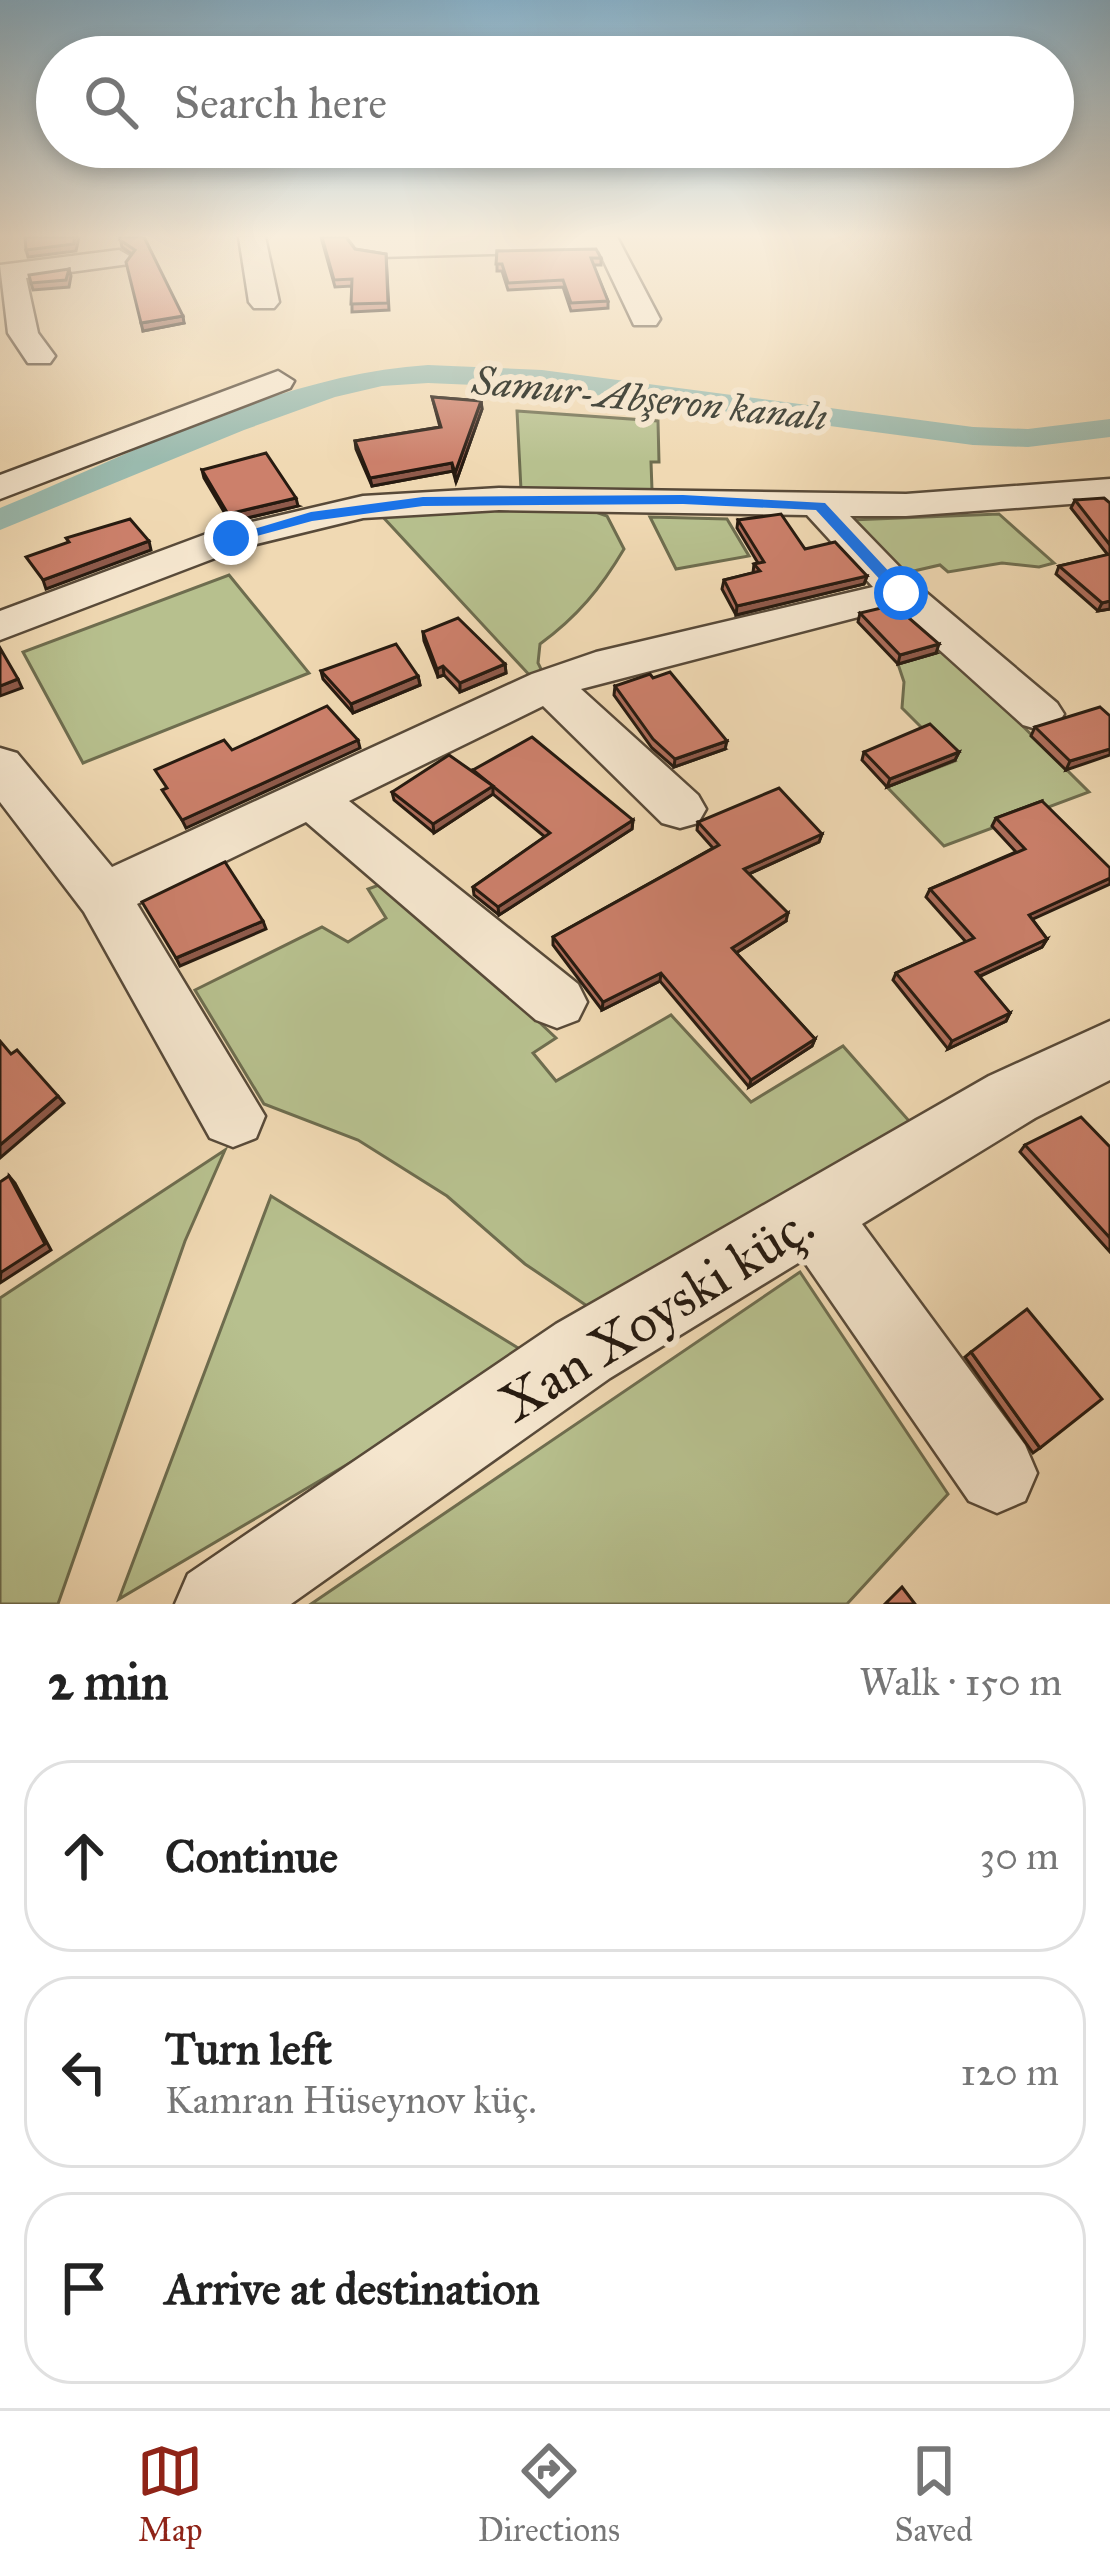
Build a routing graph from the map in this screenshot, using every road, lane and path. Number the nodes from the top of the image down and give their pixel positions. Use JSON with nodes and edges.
{"nodes":[{"id":1,"x":18,"y":312,"type":"edge"},
{"id":2,"x":642,"y":312,"type":"edge"},
{"id":3,"x":645,"y":319,"type":"dead end"},
{"id":4,"x":39,"y":356,"type":"dead end"},
{"id":5,"x":278,"y":381,"type":"dead end"},
{"id":6,"x":0,"y":488,"type":"edge"},
{"id":7,"x":1110,"y":490,"type":"edge"},
{"id":8,"x":820,"y":506,"type":"junction"},
{"id":9,"x":901,"y":593,"type":"junction"},
{"id":10,"x":0,"y":626,"type":"edge"},
{"id":11,"x":548,"y":685,"type":"junction"},
{"id":12,"x":1040,"y":714,"type":"dead end"},
{"id":13,"x":0,"y":766,"type":"edge"},
{"id":14,"x":309,"y":796,"type":"junction"},
{"id":15,"x":680,"y":809,"type":"dead end"},
{"id":16,"x":104,"y":896,"type":"junction"},
{"id":17,"x":557,"y":1002,"type":"dead end"},
{"id":18,"x":1110,"y":1049,"type":"edge"},
{"id":19,"x":233,"y":1116,"type":"dead end"},
{"id":20,"x":813,"y":1214,"type":"junction"},
{"id":21,"x":997,"y":1473,"type":"dead end"},
{"id":22,"x":218,"y":1604,"type":"edge"}],
"edges":[{"from":1,"to":4,"type":"street"},
{"from":2,"to":3,"type":"street"},
{"from":5,"to":6,"type":"street"},
{"from":7,"to":8,"type":"street"},
{"from":8,"to":9,"type":"street"},
{"from":8,"to":10,"type":"street"},
{"from":9,"to":11,"type":"street"},
{"from":9,"to":12,"type":"street"},
{"from":11,"to":14,"type":"street"},
{"from":11,"to":15,"type":"street"},
{"from":13,"to":16,"type":"street"},
{"from":14,"to":16,"type":"street"},
{"from":14,"to":17,"type":"street"},
{"from":16,"to":19,"type":"street"},
{"from":18,"to":20,"type":"street","name":"Xan Xoyski küç."},
{"from":20,"to":21,"type":"street"},
{"from":20,"to":22,"type":"street","name":"Xan Xoyski küç."}]}
